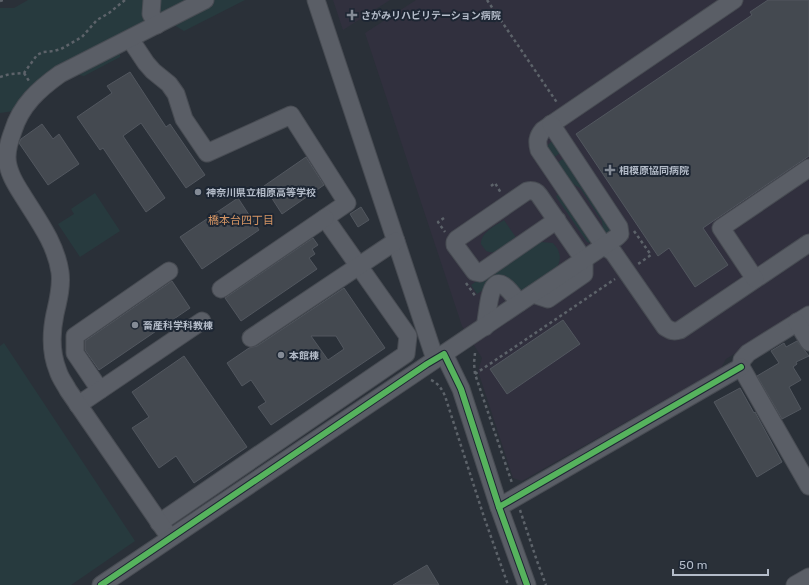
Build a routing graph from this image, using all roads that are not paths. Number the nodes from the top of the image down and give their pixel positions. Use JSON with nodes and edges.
{"nodes":[{"id":1,"x":152,"y":0,"type":"edge"},
{"id":2,"x":205,"y":0,"type":"edge"},
{"id":3,"x":316,"y":0,"type":"edge"},
{"id":4,"x":734,"y":0,"type":"edge"},
{"id":5,"x":157,"y":25,"type":"junction"},
{"id":6,"x":130,"y":39,"type":"junction"},
{"id":7,"x":17,"y":118,"type":"junction"},
{"id":8,"x":0,"y":121,"type":"edge"},
{"id":9,"x":551,"y":124,"type":"junction"},
{"id":10,"x":4,"y":160,"type":"edge"},
{"id":11,"x":809,"y":168,"type":"edge"},
{"id":12,"x":560,"y":182,"type":"junction"},
{"id":13,"x":539,"y":195,"type":"junction"},
{"id":14,"x":325,"y":218,"type":"junction"},
{"id":15,"x":557,"y":220,"type":"junction"},
{"id":16,"x":396,"y":241,"type":"junction"},
{"id":17,"x":809,"y":243,"type":"edge"},
{"id":18,"x":604,"y":246,"type":"junction"},
{"id":19,"x":584,"y":260,"type":"junction"},
{"id":20,"x":359,"y":265,"type":"junction"},
{"id":21,"x":169,"y":271,"type":"dead end"},
{"id":22,"x":755,"y":279,"type":"junction"},
{"id":23,"x":220,"y":289,"type":"dead end"},
{"id":24,"x":519,"y":304,"type":"junction"},
{"id":25,"x":803,"y":318,"type":"edge"},
{"id":26,"x":202,"y":321,"type":"dead end"},
{"id":27,"x":485,"y":327,"type":"junction"},
{"id":28,"x":251,"y":338,"type":"dead end"},
{"id":29,"x":809,"y":342,"type":"edge"},
{"id":30,"x":440,"y":357,"type":"junction"},
{"id":31,"x":389,"y":366,"type":"junction"},
{"id":32,"x":741,"y":367,"type":"junction"},
{"id":33,"x":400,"y":382,"type":"junction"},
{"id":34,"x":100,"y":390,"type":"junction"},
{"id":35,"x":78,"y":405,"type":"junction"},
{"id":36,"x":809,"y":486,"type":"edge"},
{"id":37,"x":499,"y":507,"type":"junction"},
{"id":38,"x":159,"y":523,"type":"junction"},
{"id":39,"x":170,"y":538,"type":"junction"},
{"id":40,"x":809,"y":577,"type":"edge"},
{"id":41,"x":101,"y":585,"type":"edge"},
{"id":42,"x":527,"y":585,"type":"edge"},
{"id":43,"x":795,"y":585,"type":"edge"}],
"edges":[{"from":1,"to":5,"type":"street"},
{"from":2,"to":5,"type":"street"},
{"from":3,"to":16,"type":"street"},
{"from":4,"to":9,"type":"street"},
{"from":5,"to":6,"type":"street"},
{"from":6,"to":7,"type":"street"},
{"from":6,"to":14,"type":"street"},
{"from":7,"to":8,"type":"street"},
{"from":7,"to":10,"type":"street"},
{"from":9,"to":12,"type":"street"},
{"from":9,"to":18,"type":"street"},
{"from":10,"to":35,"type":"street"},
{"from":11,"to":22,"type":"street"},
{"from":12,"to":13,"type":"street"},
{"from":12,"to":18,"type":"street"},
{"from":13,"to":15,"type":"street"},
{"from":13,"to":15,"type":"street"},
{"from":14,"to":20,"type":"street"},
{"from":14,"to":23,"type":"street"},
{"from":15,"to":19,"type":"street"},
{"from":16,"to":20,"type":"street"},
{"from":16,"to":30,"type":"street"},
{"from":17,"to":22,"type":"street"},
{"from":18,"to":19,"type":"street"},
{"from":18,"to":22,"type":"street"},
{"from":19,"to":24,"type":"street"},
{"from":20,"to":28,"type":"street"},
{"from":20,"to":31,"type":"street"},
{"from":21,"to":34,"type":"street"},
{"from":24,"to":27,"type":"street"},
{"from":24,"to":27,"type":"street"},
{"from":25,"to":29,"type":"street"},
{"from":25,"to":32,"type":"street"},
{"from":26,"to":34,"type":"street"},
{"from":27,"to":30,"type":"street"},
{"from":30,"to":33,"type":"street"},
{"from":30,"to":37,"type":"street"},
{"from":31,"to":33,"type":"street"},
{"from":31,"to":38,"type":"street"},
{"from":32,"to":36,"type":"street"},
{"from":32,"to":37,"type":"street"},
{"from":33,"to":39,"type":"street"},
{"from":34,"to":35,"type":"street"},
{"from":35,"to":38,"type":"street"},
{"from":37,"to":42,"type":"street"},
{"from":38,"to":39,"type":"street"},
{"from":39,"to":41,"type":"street"},
{"from":40,"to":43,"type":"street"}]}
